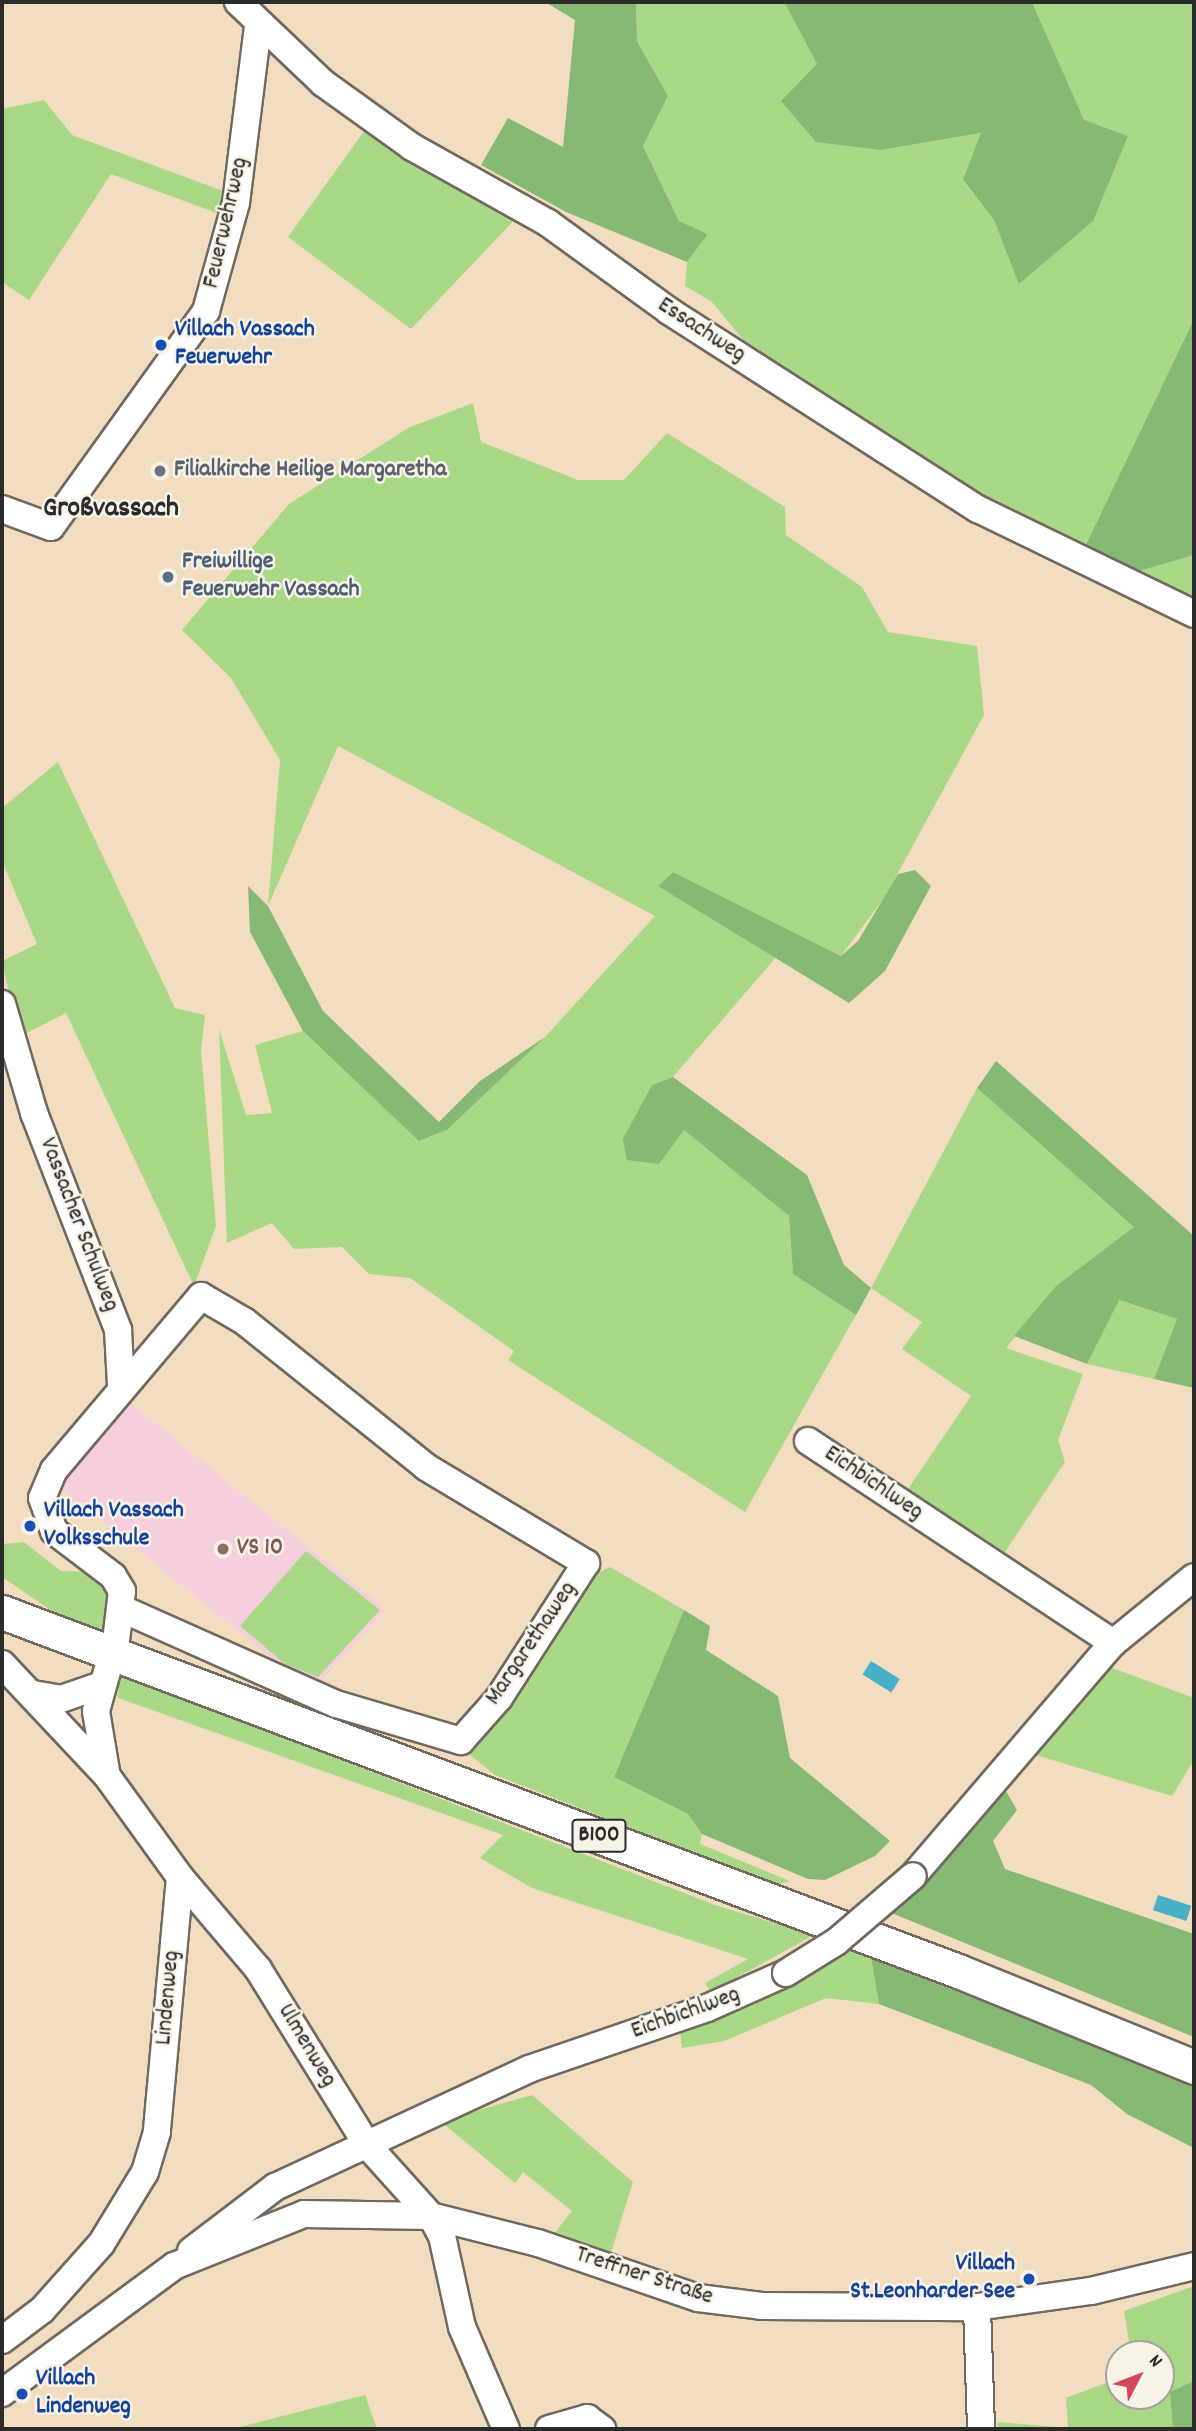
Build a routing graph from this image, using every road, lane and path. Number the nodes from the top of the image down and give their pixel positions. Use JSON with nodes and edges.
{"nodes":[{"id":1,"x":238,"y":2,"type":"edge"},
{"id":2,"x":258,"y":27,"type":"junction"},
{"id":3,"x":2,"y":509,"type":"edge"},
{"id":4,"x":1194,"y":614,"type":"edge"},
{"id":5,"x":2,"y":1004,"type":"edge"},
{"id":6,"x":121,"y":1385,"type":"junction"},
{"id":7,"x":808,"y":1441,"type":"dead end"},
{"id":8,"x":1194,"y":1577,"type":"edge"},
{"id":9,"x":125,"y":1610,"type":"junction"},
{"id":10,"x":2,"y":1612,"type":"edge"},
{"id":11,"x":116,"y":1641,"type":"dead end"},
{"id":12,"x":1113,"y":1643,"type":"junction"},
{"id":13,"x":2,"y":1664,"type":"edge"},
{"id":14,"x":33,"y":1694,"type":"junction"},
{"id":15,"x":107,"y":1776,"type":"junction"},
{"id":16,"x":180,"y":1877,"type":"junction"},
{"id":17,"x":1194,"y":2067,"type":"edge"},
{"id":18,"x":367,"y":2145,"type":"junction"},
{"id":19,"x":431,"y":2216,"type":"junction"},
{"id":20,"x":174,"y":2266,"type":"junction"},
{"id":21,"x":1194,"y":2266,"type":"edge"},
{"id":22,"x":977,"y":2307,"type":"junction"},
{"id":23,"x":2,"y":2340,"type":"edge"},
{"id":24,"x":2,"y":2393,"type":"edge"},
{"id":25,"x":506,"y":2429,"type":"edge"},
{"id":26,"x":549,"y":2429,"type":"edge"},
{"id":27,"x":601,"y":2429,"type":"edge"},
{"id":28,"x":981,"y":2429,"type":"edge"}],
"edges":[{"from":1,"to":2,"type":"street","name":"Essachweg"},
{"from":2,"to":3,"type":"street","name":"Feuerwehrweg"},
{"from":2,"to":4,"type":"street","name":"Essachweg"},
{"from":5,"to":6,"type":"street","name":"Vassacher Schulweg"},
{"from":6,"to":9,"type":"street"},
{"from":6,"to":9,"type":"street","name":"Margarethaweg"},
{"from":7,"to":12,"type":"street","name":"Eichbichlweg"},
{"from":8,"to":12,"type":"street","name":"Eichbichlweg"},
{"from":9,"to":11,"type":"street"},
{"from":10,"to":17,"type":"main road","number":"B100"},
{"from":12,"to":18,"type":"street","name":"Eichbichlweg","bridge":true},
{"from":13,"to":14,"type":"street"},
{"from":14,"to":15,"type":"street"},
{"from":14,"to":15,"type":"street"},
{"from":15,"to":16,"type":"street"},
{"from":16,"to":18,"type":"street","name":"Ulmenweg"},
{"from":16,"to":23,"type":"street","name":"Lindenweg"},
{"from":18,"to":19,"type":"street","name":"Ulmenweg"},
{"from":18,"to":20,"type":"street","name":"Eichbichlweg"},
{"from":19,"to":20,"type":"street","name":"Treffner Straße"},
{"from":19,"to":22,"type":"street","name":"Treffner Straße"},
{"from":19,"to":25,"type":"street"},
{"from":20,"to":24,"type":"street","name":"Treffner Straße"},
{"from":21,"to":22,"type":"street","name":"Treffner Straße"},
{"from":22,"to":28,"type":"street"},
{"from":26,"to":27,"type":"street"}]}
